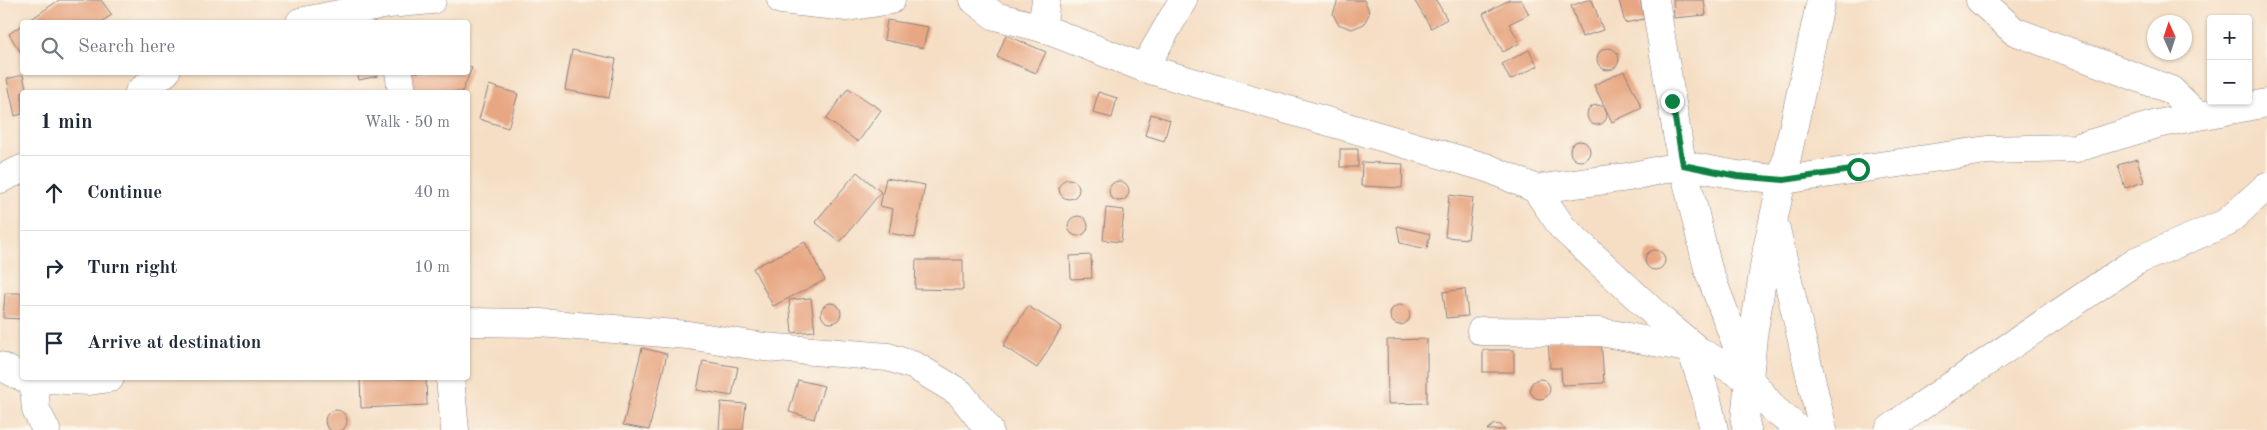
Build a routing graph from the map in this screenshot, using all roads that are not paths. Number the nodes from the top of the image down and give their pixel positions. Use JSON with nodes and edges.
{"nodes":[{"id":1,"x":432,"y":0,"type":"edge"},
{"id":2,"x":781,"y":0,"type":"edge"},
{"id":3,"x":891,"y":0,"type":"edge"},
{"id":4,"x":974,"y":0,"type":"edge"},
{"id":5,"x":1046,"y":0,"type":"edge"},
{"id":6,"x":1183,"y":0,"type":"edge"},
{"id":7,"x":1656,"y":0,"type":"edge"},
{"id":8,"x":1821,"y":0,"type":"edge"},
{"id":9,"x":1994,"y":6,"type":"edge"},
{"id":10,"x":376,"y":9,"type":"edge"},
{"id":11,"x":312,"y":20,"type":"edge"},
{"id":12,"x":1042,"y":28,"type":"junction"},
{"id":13,"x":1144,"y":68,"type":"junction"},
{"id":14,"x":162,"y":75,"type":"edge"},
{"id":15,"x":399,"y":75,"type":"edge"},
{"id":16,"x":142,"y":90,"type":"edge"},
{"id":17,"x":402,"y":90,"type":"edge"},
{"id":18,"x":2267,"y":103,"type":"edge"},
{"id":19,"x":2198,"y":116,"type":"junction"},
{"id":20,"x":1683,"y":165,"type":"junction"},
{"id":21,"x":20,"y":170,"type":"edge"},
{"id":22,"x":0,"y":179,"type":"edge"},
{"id":23,"x":1784,"y":180,"type":"junction"},
{"id":24,"x":2267,"y":186,"type":"edge"},
{"id":25,"x":1536,"y":189,"type":"junction"},
{"id":26,"x":1774,"y":221,"type":"junction"},
{"id":27,"x":470,"y":322,"type":"edge"},
{"id":28,"x":1480,"y":331,"type":"dead end"},
{"id":29,"x":1695,"y":350,"type":"junction"},
{"id":30,"x":0,"y":366,"type":"edge"},
{"id":31,"x":20,"y":375,"type":"edge"},
{"id":32,"x":28,"y":380,"type":"edge"},
{"id":33,"x":68,"y":380,"type":"edge"},
{"id":34,"x":96,"y":380,"type":"edge"},
{"id":35,"x":450,"y":380,"type":"edge"},
{"id":36,"x":1750,"y":380,"type":"junction"},
{"id":37,"x":1770,"y":419,"type":"edge"},
{"id":38,"x":46,"y":430,"type":"edge"},
{"id":39,"x":454,"y":430,"type":"edge"},
{"id":40,"x":989,"y":430,"type":"edge"},
{"id":41,"x":1714,"y":430,"type":"edge"},
{"id":42,"x":1720,"y":430,"type":"edge"},
{"id":43,"x":1747,"y":430,"type":"edge"},
{"id":44,"x":1799,"y":430,"type":"edge"},
{"id":45,"x":1823,"y":430,"type":"edge"},
{"id":46,"x":1890,"y":430,"type":"edge"}],
"edges":[{"from":1,"to":10,"type":"street"},
{"from":2,"to":3,"type":"street"},
{"from":4,"to":12,"type":"street"},
{"from":5,"to":12,"type":"street"},
{"from":6,"to":13,"type":"street"},
{"from":7,"to":20,"type":"street"},
{"from":8,"to":23,"type":"street"},
{"from":9,"to":19,"type":"street"},
{"from":10,"to":11,"type":"street"},
{"from":12,"to":13,"type":"street"},
{"from":13,"to":25,"type":"street"},
{"from":14,"to":16,"type":"street"},
{"from":15,"to":17,"type":"street"},
{"from":18,"to":19,"type":"street"},
{"from":19,"to":23,"type":"street"},
{"from":20,"to":23,"type":"street"},
{"from":20,"to":25,"type":"street"},
{"from":20,"to":36,"type":"street"},
{"from":21,"to":22,"type":"street"},
{"from":23,"to":26,"type":"street"},
{"from":24,"to":46,"type":"street"},
{"from":25,"to":29,"type":"street"},
{"from":26,"to":36,"type":"street"},
{"from":26,"to":45,"type":"street"},
{"from":27,"to":40,"type":"street"},
{"from":28,"to":29,"type":"street"},
{"from":29,"to":36,"type":"street"},
{"from":29,"to":41,"type":"street"},
{"from":30,"to":31,"type":"street"},
{"from":32,"to":38,"type":"street"},
{"from":33,"to":34,"type":"street"},
{"from":35,"to":39,"type":"street"},
{"from":36,"to":37,"type":"street"},
{"from":36,"to":42,"type":"street"},
{"from":36,"to":43,"type":"street"},
{"from":37,"to":44,"type":"street"}]}
